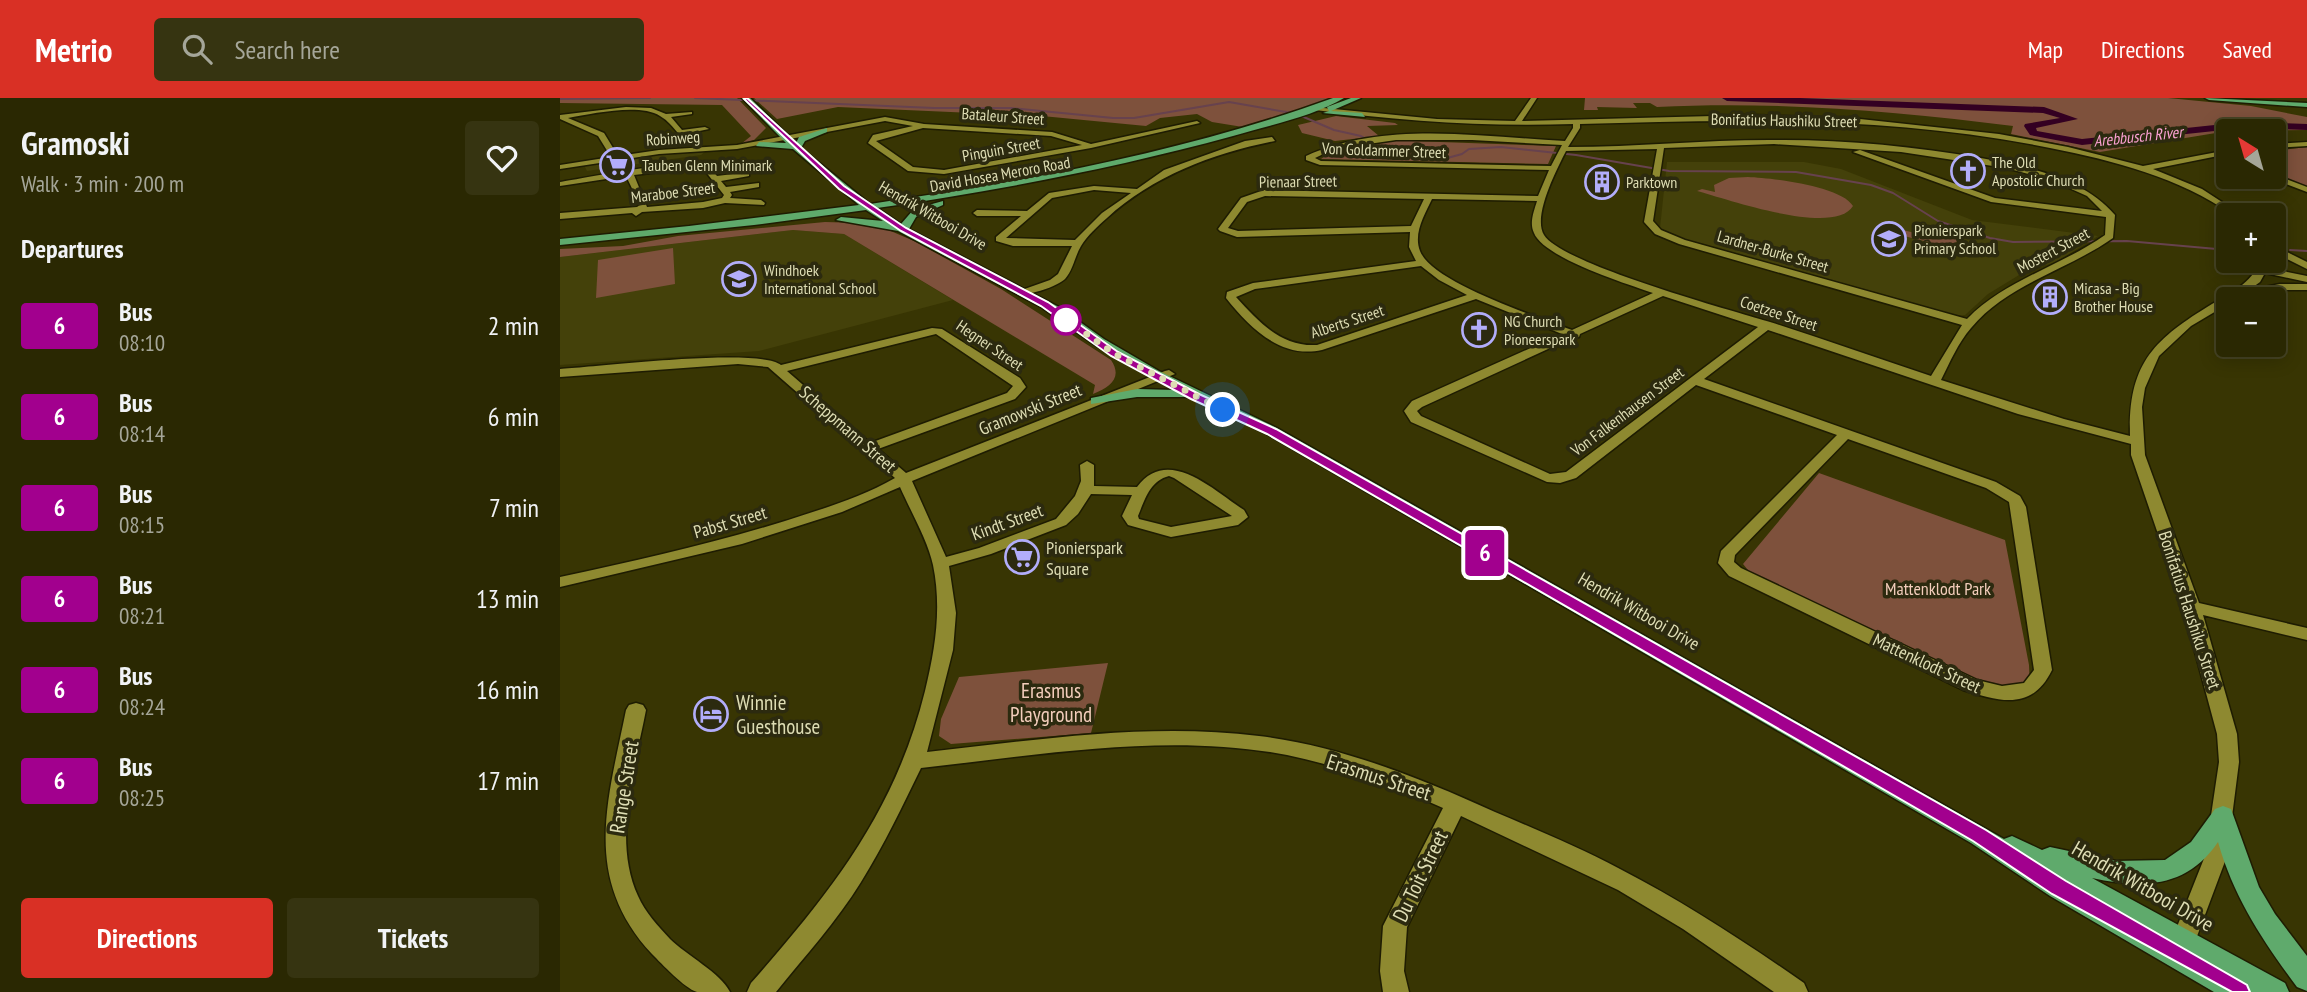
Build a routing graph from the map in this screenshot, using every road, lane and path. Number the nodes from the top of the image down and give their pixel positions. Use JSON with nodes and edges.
{"nodes":[{"id":1,"x":1340,"y":98,"type":"edge"},
{"id":2,"x":1534,"y":98,"type":"edge"},
{"id":3,"x":2209,"y":98,"type":"edge"},
{"id":4,"x":2235,"y":98,"type":"edge"},
{"id":5,"x":1354,"y":99,"type":"edge"},
{"id":6,"x":747,"y":100,"type":"edge"},
{"id":7,"x":2307,"y":103,"type":"edge"},
{"id":8,"x":1328,"y":109,"type":"junction"},
{"id":9,"x":690,"y":113,"type":"dead end"},
{"id":10,"x":1312,"y":113,"type":"junction"},
{"id":11,"x":1362,"y":115,"type":"junction"},
{"id":12,"x":665,"y":116,"type":"junction"},
{"id":13,"x":851,"y":116,"type":"dead end"},
{"id":14,"x":1377,"y":116,"type":"junction"},
{"id":15,"x":560,"y":117,"type":"edge"},
{"id":16,"x":698,"y":121,"type":"dead end"},
{"id":17,"x":866,"y":121,"type":"junction"},
{"id":18,"x":1197,"y":123,"type":"dead end"},
{"id":19,"x":577,"y":124,"type":"junction"},
{"id":20,"x":1517,"y":124,"type":"junction"},
{"id":21,"x":673,"y":125,"type":"junction"},
{"id":22,"x":924,"y":126,"type":"junction"},
{"id":23,"x":1576,"y":127,"type":"junction"},
{"id":24,"x":560,"y":128,"type":"edge"},
{"id":25,"x":705,"y":129,"type":"dead end"},
{"id":26,"x":995,"y":130,"type":"junction"},
{"id":27,"x":824,"y":131,"type":"junction"},
{"id":28,"x":785,"y":135,"type":"junction"},
{"id":29,"x":683,"y":137,"type":"junction"},
{"id":30,"x":1272,"y":139,"type":"dead end"},
{"id":31,"x":670,"y":141,"type":"dead end"},
{"id":32,"x":972,"y":142,"type":"dead end"},
{"id":33,"x":698,"y":143,"type":"dead end"},
{"id":34,"x":1800,"y":143,"type":"junction"},
{"id":35,"x":758,"y":144,"type":"junction"},
{"id":36,"x":2307,"y":144,"type":"edge"},
{"id":37,"x":2286,"y":145,"type":"edge"},
{"id":38,"x":1091,"y":146,"type":"junction"},
{"id":39,"x":1661,"y":146,"type":"junction"},
{"id":40,"x":1847,"y":146,"type":"junction"},
{"id":41,"x":622,"y":148,"type":"dead end"},
{"id":42,"x":797,"y":148,"type":"junction"},
{"id":43,"x":610,"y":149,"type":"junction"},
{"id":44,"x":1566,"y":149,"type":"junction"},
{"id":45,"x":2216,"y":154,"type":"edge"},
{"id":46,"x":2208,"y":155,"type":"junction"},
{"id":47,"x":1866,"y":156,"type":"junction"},
{"id":48,"x":2216,"y":157,"type":"edge"},
{"id":49,"x":615,"y":158,"type":"junction"},
{"id":50,"x":739,"y":163,"type":"dead end"},
{"id":51,"x":560,"y":167,"type":"edge"},
{"id":52,"x":709,"y":168,"type":"junction"},
{"id":53,"x":2143,"y":168,"type":"junction"},
{"id":54,"x":1556,"y":169,"type":"junction"},
{"id":55,"x":629,"y":174,"type":"junction"},
{"id":56,"x":746,"y":174,"type":"dead end"},
{"id":57,"x":716,"y":179,"type":"junction"},
{"id":58,"x":2286,"y":181,"type":"edge"},
{"id":59,"x":560,"y":184,"type":"edge"},
{"id":60,"x":756,"y":185,"type":"dead end"},
{"id":61,"x":988,"y":187,"type":"junction"},
{"id":62,"x":841,"y":188,"type":"junction"},
{"id":63,"x":2307,"y":190,"type":"edge"},
{"id":64,"x":1136,"y":191,"type":"junction"},
{"id":65,"x":725,"y":195,"type":"junction"},
{"id":66,"x":1429,"y":197,"type":"junction"},
{"id":67,"x":964,"y":198,"type":"junction"},
{"id":68,"x":1540,"y":199,"type":"junction"},
{"id":69,"x":761,"y":203,"type":"dead end"},
{"id":70,"x":2220,"y":203,"type":"edge"},
{"id":71,"x":872,"y":209,"type":"junction"},
{"id":72,"x":640,"y":210,"type":"junction"},
{"id":73,"x":977,"y":213,"type":"dead end"},
{"id":74,"x":1026,"y":214,"type":"junction"},
{"id":75,"x":581,"y":215,"type":"junction"},
{"id":76,"x":2111,"y":215,"type":"junction"},
{"id":77,"x":560,"y":216,"type":"edge"},
{"id":78,"x":629,"y":219,"type":"dead end"},
{"id":79,"x":756,"y":222,"type":"junction"},
{"id":80,"x":799,"y":222,"type":"junction"},
{"id":81,"x":569,"y":225,"type":"dead end"},
{"id":82,"x":904,"y":229,"type":"junction"},
{"id":83,"x":1414,"y":229,"type":"junction"},
{"id":84,"x":639,"y":235,"type":"junction"},
{"id":85,"x":560,"y":242,"type":"edge"},
{"id":86,"x":1078,"y":243,"type":"junction"},
{"id":87,"x":2286,"y":255,"type":"edge"},
{"id":88,"x":1422,"y":263,"type":"junction"},
{"id":89,"x":2307,"y":267,"type":"edge"},
{"id":90,"x":2286,"y":272,"type":"edge"},
{"id":91,"x":2260,"y":273,"type":"edge"},
{"id":92,"x":2307,"y":278,"type":"edge"},
{"id":93,"x":2246,"y":287,"type":"edge"},
{"id":94,"x":2286,"y":287,"type":"edge"},
{"id":95,"x":2307,"y":287,"type":"edge"},
{"id":96,"x":1021,"y":292,"type":"junction"},
{"id":97,"x":1664,"y":292,"type":"junction"},
{"id":98,"x":1477,"y":295,"type":"junction"},
{"id":99,"x":1044,"y":304,"type":"junction"},
{"id":100,"x":2216,"y":306,"type":"edge"},
{"id":101,"x":1968,"y":323,"type":"junction"},
{"id":102,"x":1767,"y":325,"type":"junction"},
{"id":103,"x":1575,"y":335,"type":"junction"},
{"id":104,"x":1115,"y":354,"type":"junction"},
{"id":105,"x":780,"y":369,"type":"junction"},
{"id":106,"x":560,"y":373,"type":"edge"},
{"id":107,"x":1164,"y":376,"type":"junction"},
{"id":108,"x":1935,"y":380,"type":"junction"},
{"id":109,"x":1697,"y":381,"type":"junction"},
{"id":110,"x":1195,"y":396,"type":"junction"},
{"id":111,"x":1096,"y":401,"type":"junction"},
{"id":112,"x":1272,"y":431,"type":"junction"},
{"id":113,"x":2095,"y":432,"type":"junction"},
{"id":114,"x":1846,"y":433,"type":"junction"},
{"id":115,"x":2136,"y":440,"type":"junction"},
{"id":116,"x":868,"y":448,"type":"junction"},
{"id":117,"x":1087,"y":465,"type":"dead end"},
{"id":118,"x":904,"y":479,"type":"junction"},
{"id":119,"x":1086,"y":490,"type":"junction"},
{"id":120,"x":1141,"y":491,"type":"junction"},
{"id":121,"x":941,"y":564,"type":"junction"},
{"id":122,"x":560,"y":582,"type":"edge"},
{"id":123,"x":2192,"y":607,"type":"junction"},
{"id":124,"x":2307,"y":634,"type":"edge"},
{"id":125,"x":636,"y":710,"type":"dead end"},
{"id":126,"x":914,"y":761,"type":"junction"},
{"id":127,"x":1456,"y":804,"type":"junction"},
{"id":128,"x":2223,"y":816,"type":"junction"},
{"id":129,"x":1980,"y":836,"type":"junction"},
{"id":130,"x":2026,"y":852,"type":"junction"},
{"id":131,"x":2180,"y":949,"type":"junction"},
{"id":132,"x":2307,"y":978,"type":"edge"},
{"id":133,"x":717,"y":992,"type":"edge"},
{"id":134,"x":760,"y":992,"type":"edge"},
{"id":135,"x":1396,"y":992,"type":"edge"},
{"id":136,"x":1795,"y":992,"type":"edge"},
{"id":137,"x":2239,"y":992,"type":"edge"},
{"id":138,"x":2275,"y":992,"type":"edge"}],
"edges":[{"from":1,"to":10,"type":"main road","name":"David Hosea Meroro Road"},
{"from":2,"to":20,"type":"street"},
{"from":3,"to":7,"type":"main road"},
{"from":4,"to":7,"type":"main road"},
{"from":5,"to":8,"type":"main road","name":"David Hosea Meroro Road"},
{"from":5,"to":14,"type":"main road"},
{"from":6,"to":28,"type":"main road","name":"Hendrik Witbooi Drive"},
{"from":8,"to":10,"type":"main road","name":"David Hosea Meroro Road"},
{"from":8,"to":11,"type":"street","name":"Bonifatius Haushiku Street"},
{"from":9,"to":12,"type":"street"},
{"from":10,"to":11,"type":"main road"},
{"from":10,"to":61,"type":"main road","name":"David Hosea Meroro Road"},
{"from":10,"to":67,"type":"main road","name":"David Hosea Meroro Road"},
{"from":11,"to":14,"type":"street","name":"Bonifatius Haushiku Street"},
{"from":12,"to":15,"type":"street"},
{"from":12,"to":21,"type":"street"},
{"from":13,"to":17,"type":"street"},
{"from":14,"to":20,"type":"street","name":"Bonifatius Haushiku Street"},
{"from":15,"to":19,"type":"street"},
{"from":16,"to":21,"type":"street"},
{"from":17,"to":22,"type":"street","name":"Bataleur Street"},
{"from":17,"to":27,"type":"street","name":"Bataleur Street"},
{"from":18,"to":38,"type":"street","name":"Pinguin Street"},
{"from":19,"to":24,"type":"street"},
{"from":19,"to":43,"type":"street"},
{"from":20,"to":23,"type":"street","name":"Bonifatius Haushiku Street"},
{"from":21,"to":29,"type":"street"},
{"from":22,"to":26,"type":"street","name":"Bataleur Street"},
{"from":22,"to":38,"type":"street","name":"Pinguin Street"},
{"from":23,"to":44,"type":"street","name":"Coetzee Street"},
{"from":23,"to":53,"type":"street","name":"Bonifatius Haushiku Street"},
{"from":25,"to":29,"type":"street"},
{"from":26,"to":32,"type":"street"},
{"from":26,"to":38,"type":"street","name":"Bataleur Street"},
{"from":27,"to":28,"type":"main road"},
{"from":27,"to":42,"type":"main road"},
{"from":28,"to":35,"type":"main road"},
{"from":28,"to":42,"type":"main road","name":"Hendrik Witbooi Drive"},
{"from":29,"to":31,"type":"street"},
{"from":29,"to":33,"type":"street"},
{"from":30,"to":64,"type":"street"},
{"from":34,"to":39,"type":"street"},
{"from":34,"to":40,"type":"street"},
{"from":34,"to":47,"type":"street"},
{"from":35,"to":42,"type":"main road"},
{"from":35,"to":49,"type":"street","name":"Robinweg"},
{"from":36,"to":37,"type":"street"},
{"from":39,"to":44,"type":"street"},
{"from":39,"to":101,"type":"street","name":"Lardner-Burke Street"},
{"from":40,"to":47,"type":"street"},
{"from":40,"to":76,"type":"street"},
{"from":41,"to":43,"type":"street"},
{"from":42,"to":62,"type":"main road","name":"Hendrik Witbooi Drive"},
{"from":43,"to":49,"type":"street"},
{"from":44,"to":54,"type":"street","name":"Coetzee Street"},
{"from":44,"to":54,"type":"street","name":"Von Goldammer Street"},
{"from":45,"to":46,"type":"street"},
{"from":46,"to":48,"type":"street"},
{"from":46,"to":53,"type":"street"},
{"from":47,"to":76,"type":"street"},
{"from":49,"to":51,"type":"street","name":"Robinweg"},
{"from":50,"to":52,"type":"street"},
{"from":52,"to":55,"type":"street","name":"Maraboe Street"},
{"from":52,"to":57,"type":"street","name":"Maraboe Street"},
{"from":53,"to":70,"type":"street","name":"Bonifatius Haushiku Street"},
{"from":54,"to":68,"type":"street","name":"Coetzee Street"},
{"from":55,"to":59,"type":"street","name":"Maraboe Street"},
{"from":55,"to":72,"type":"street"},
{"from":56,"to":57,"type":"street"},
{"from":57,"to":65,"type":"street","name":"Maraboe Street"},
{"from":58,"to":63,"type":"street"},
{"from":60,"to":65,"type":"street"},
{"from":61,"to":62,"type":"main road"},
{"from":61,"to":71,"type":"main road","name":"David Hosea Meroro Road"},
{"from":62,"to":71,"type":"main road","name":"Hendrik Witbooi Drive"},
{"from":62,"to":79,"type":"main road"},
{"from":64,"to":74,"type":"street"},
{"from":64,"to":86,"type":"street"},
{"from":65,"to":69,"type":"street"},
{"from":65,"to":72,"type":"street","name":"Maraboe Street"},
{"from":66,"to":68,"type":"street","name":"Pienaar Street"},
{"from":66,"to":83,"type":"street"},
{"from":66,"to":83,"type":"street","name":"Pienaar Street"},
{"from":67,"to":71,"type":"main road","name":"David Hosea Meroro Road"},
{"from":67,"to":82,"type":"main road"},
{"from":68,"to":97,"type":"street","name":"Coetzee Street"},
{"from":71,"to":79,"type":"main road","name":"David Hosea Meroro Road"},
{"from":71,"to":80,"type":"main road","name":"David Hosea Meroro Road"},
{"from":71,"to":82,"type":"main road","name":"Hendrik Witbooi Drive"},
{"from":72,"to":75,"type":"street","name":"Maraboe Street"},
{"from":72,"to":78,"type":"street"},
{"from":73,"to":74,"type":"street"},
{"from":74,"to":86,"type":"street"},
{"from":75,"to":77,"type":"street","name":"Maraboe Street"},
{"from":75,"to":81,"type":"street"},
{"from":76,"to":101,"type":"street","name":"Mostert Street"},
{"from":79,"to":84,"type":"main road","name":"David Hosea Meroro Road"},
{"from":80,"to":82,"type":"main road"},
{"from":80,"to":84,"type":"main road","name":"David Hosea Meroro Road"},
{"from":82,"to":96,"type":"main road","name":"Hendrik Witbooi Drive"},
{"from":83,"to":88,"type":"street"},
{"from":84,"to":85,"type":"main road","name":"David Hosea Meroro Road"},
{"from":86,"to":96,"type":"street"},
{"from":87,"to":89,"type":"street"},
{"from":88,"to":98,"type":"street"},
{"from":88,"to":98,"type":"street","name":"Alberts Street"},
{"from":90,"to":92,"type":"street"},
{"from":91,"to":93,"type":"street","name":"Bonifatius Haushiku Street"},
{"from":94,"to":95,"type":"street"},
{"from":96,"to":99,"type":"main road","name":"Hendrik Witbooi Drive"},
{"from":97,"to":102,"type":"street","name":"Coetzee Street"},
{"from":97,"to":103,"type":"street","name":"Von Falkenhausen Street"},
{"from":98,"to":103,"type":"street"},
{"from":99,"to":104,"type":"main road","name":"Hendrik Witbooi Drive"},
{"from":99,"to":107,"type":"main road","name":"Hendrik Witbooi Drive"},
{"from":100,"to":115,"type":"street","name":"Bonifatius Haushiku Street"},
{"from":101,"to":108,"type":"street","name":"Mostert Street"},
{"from":102,"to":108,"type":"street","name":"Coetzee Street"},
{"from":102,"to":109,"type":"street","name":"Von Falkenhausen Street"},
{"from":103,"to":109,"type":"street","name":"Von Falkenhausen Street"},
{"from":104,"to":107,"type":"main road","name":"Hendrik Witbooi Drive"},
{"from":104,"to":111,"type":"main road"},
{"from":105,"to":106,"type":"street","name":"Scheppmann Street"},
{"from":105,"to":116,"type":"street","name":"Scheppmann Street"},
{"from":105,"to":116,"type":"street","name":"Hegner Street"},
{"from":107,"to":110,"type":"main road","name":"Hendrik Witbooi Drive"},
{"from":107,"to":111,"type":"street","name":"Gramowski Street"},
{"from":107,"to":112,"type":"main road","name":"Hendrik Witbooi Drive"},
{"from":108,"to":113,"type":"street","name":"Coetzee Street"},
{"from":109,"to":114,"type":"street","name":"Mattenklodt Street"},
{"from":110,"to":111,"type":"main road"},
{"from":110,"to":112,"type":"main road","name":"Hendrik Witbooi Drive"},
{"from":111,"to":118,"type":"street","name":"Gramowski Street"},
{"from":112,"to":129,"type":"main road","name":"Hendrik Witbooi Drive"},
{"from":113,"to":115,"type":"street"},
{"from":113,"to":115,"type":"street","name":"Coetzee Street"},
{"from":114,"to":114,"type":"street","name":"Mattenklodt Street"},
{"from":115,"to":123,"type":"street","name":"Bonifatius Haushiku Street"},
{"from":116,"to":118,"type":"street","name":"Scheppmann Street"},
{"from":117,"to":119,"type":"street"},
{"from":118,"to":121,"type":"street","name":"Scheppmann Street"},
{"from":118,"to":122,"type":"street","name":"Pabst Street"},
{"from":119,"to":120,"type":"street"},
{"from":119,"to":121,"type":"street","name":"Kindt Street"},
{"from":120,"to":120,"type":"street"},
{"from":121,"to":126,"type":"street","name":"Scheppmann Street"},
{"from":123,"to":124,"type":"street"},
{"from":123,"to":128,"type":"street","name":"Bonifatius Haushiku Street"},
{"from":125,"to":133,"type":"street","name":"Range Street"},
{"from":126,"to":127,"type":"street","name":"Erasmus Street"},
{"from":126,"to":134,"type":"street","name":"Scheppmann Street"},
{"from":127,"to":135,"type":"street","name":"Du Toit Street"},
{"from":127,"to":136,"type":"street","name":"Erasmus Street"},
{"from":128,"to":130,"type":"main road"},
{"from":128,"to":131,"type":"street","name":"Bonifatius Haushiku Street"},
{"from":128,"to":132,"type":"main road"},
{"from":129,"to":130,"type":"main road","name":"Hendrik Witbooi Drive"},
{"from":129,"to":131,"type":"main road","name":"Hendrik Witbooi Drive"},
{"from":130,"to":131,"type":"main road","name":"Hendrik Witbooi Drive"},
{"from":131,"to":137,"type":"main road","name":"Hendrik Witbooi Drive"},
{"from":131,"to":138,"type":"main road","name":"Hendrik Witbooi Drive"}]}
